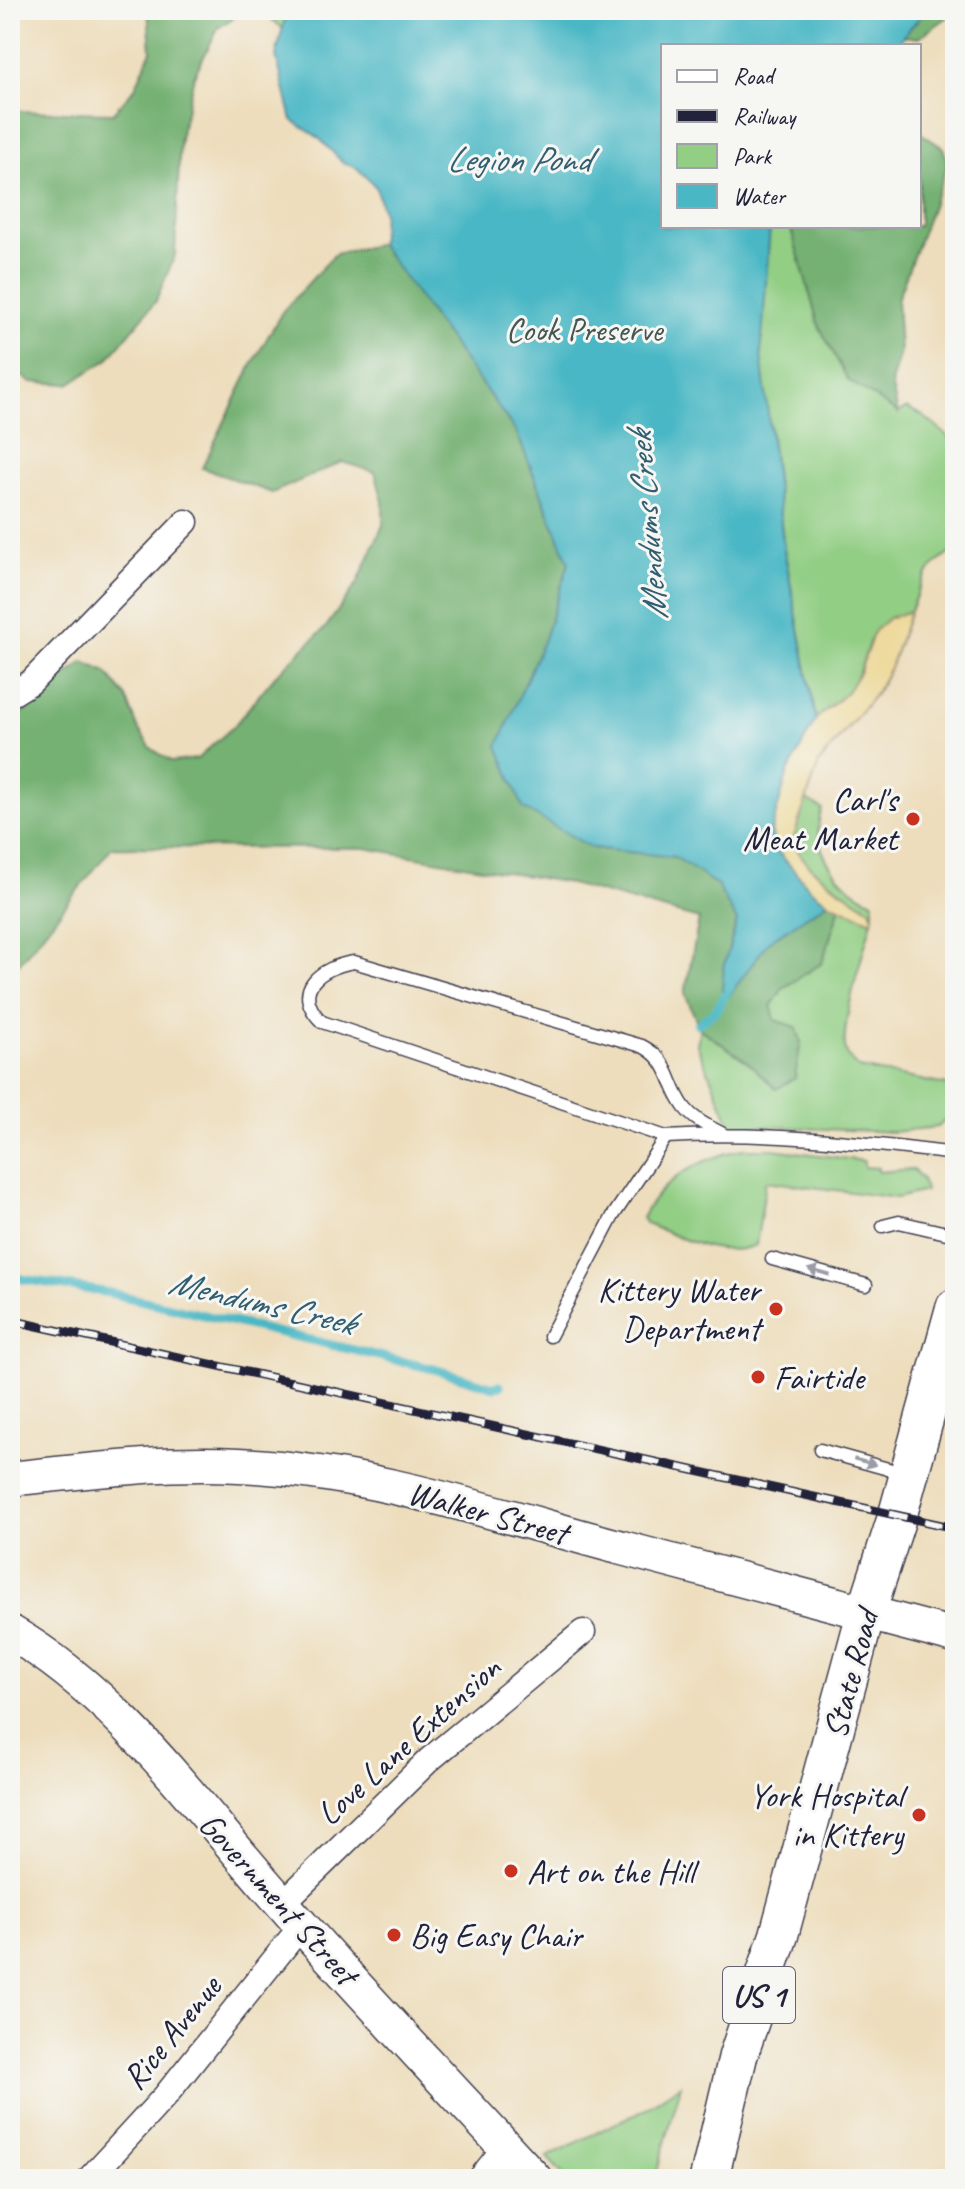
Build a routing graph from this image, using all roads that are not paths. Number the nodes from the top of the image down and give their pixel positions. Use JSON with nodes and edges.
{"nodes":[{"id":1,"x":186,"y":522,"type":"dead end"},
{"id":2,"x":10,"y":695,"type":"edge"},
{"id":3,"x":723,"y":1134,"type":"junction"},
{"id":4,"x":666,"y":1137,"type":"junction"},
{"id":5,"x":955,"y":1154,"type":"edge"},
{"id":6,"x":883,"y":1226,"type":"dead end"},
{"id":7,"x":955,"y":1235,"type":"edge"},
{"id":8,"x":772,"y":1259,"type":"dead end"},
{"id":9,"x":866,"y":1285,"type":"dead end"},
{"id":10,"x":955,"y":1308,"type":"edge"},
{"id":11,"x":550,"y":1336,"type":"dead end"},
{"id":12,"x":820,"y":1450,"type":"dead end"},
{"id":13,"x":909,"y":1475,"type":"junction"},
{"id":14,"x":10,"y":1479,"type":"edge"},
{"id":15,"x":866,"y":1613,"type":"junction"},
{"id":16,"x":10,"y":1632,"type":"edge"},
{"id":17,"x":583,"y":1632,"type":"dead end"},
{"id":18,"x":955,"y":1636,"type":"edge"},
{"id":19,"x":292,"y":1914,"type":"junction"},
{"id":20,"x":505,"y":2147,"type":"junction"},
{"id":21,"x":89,"y":2179,"type":"edge"},
{"id":22,"x":480,"y":2179,"type":"edge"},
{"id":23,"x":535,"y":2179,"type":"edge"},
{"id":24,"x":709,"y":2179,"type":"edge"}],
"edges":[{"from":1,"to":2,"type":"street"},
{"from":3,"to":4,"type":"lane"},
{"from":3,"to":4,"type":"lane"},
{"from":3,"to":5,"type":"lane"},
{"from":4,"to":11,"type":"lane"},
{"from":6,"to":7,"type":"lane"},
{"from":9,"to":8,"type":"lane","one_way":true},
{"from":10,"to":13,"type":"main road","name":"State Road","number":"US 1"},
{"from":12,"to":13,"type":"lane","one_way":true},
{"from":13,"to":15,"type":"main road","name":"State Road","number":"US 1"},
{"from":14,"to":15,"type":"main road","name":"Walker Street"},
{"from":15,"to":18,"type":"main road","name":"Walker Street"},
{"from":15,"to":24,"type":"main road","name":"State Road","number":"US 1"},
{"from":16,"to":19,"type":"main road","name":"Government Street"},
{"from":17,"to":19,"type":"street","name":"Love Lane Extension"},
{"from":19,"to":20,"type":"main road","name":"Government Street"},
{"from":19,"to":21,"type":"street","name":"Rice Avenue"},
{"from":20,"to":22,"type":"street"},
{"from":20,"to":23,"type":"main road","name":"Government Street"}]}
